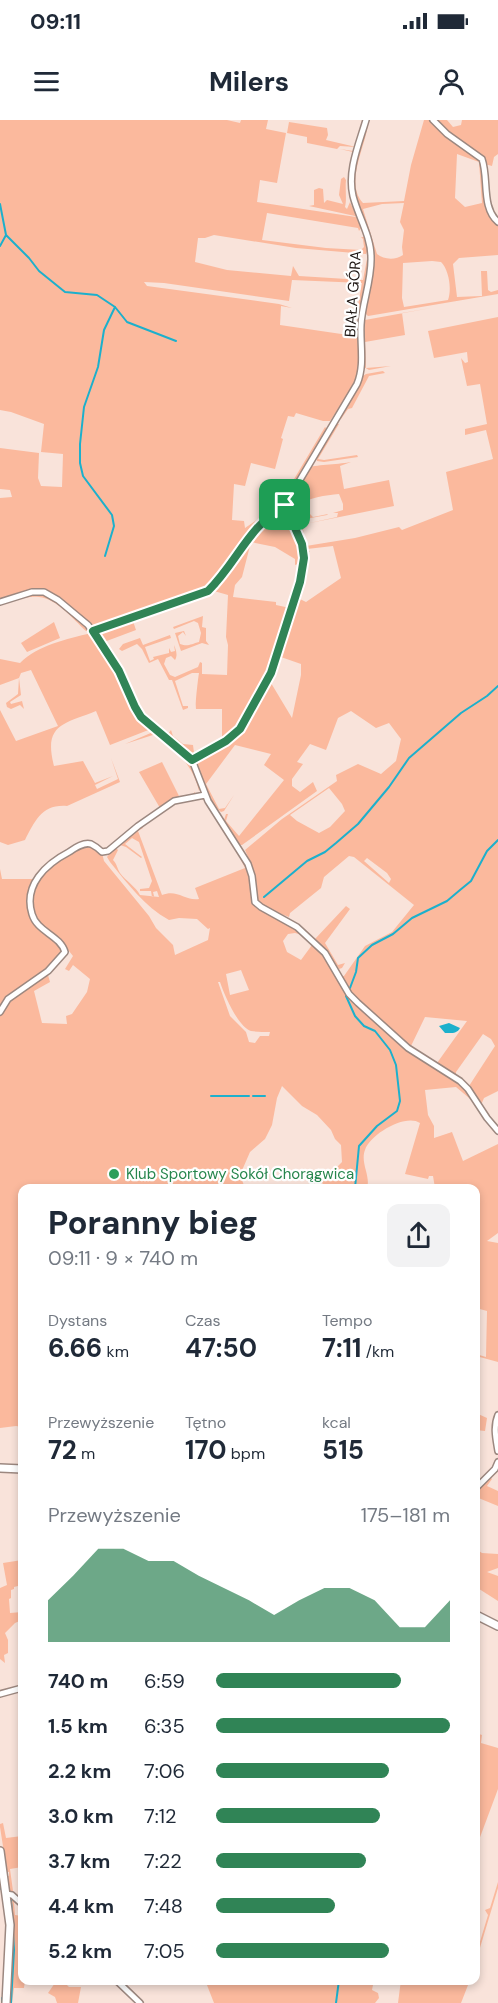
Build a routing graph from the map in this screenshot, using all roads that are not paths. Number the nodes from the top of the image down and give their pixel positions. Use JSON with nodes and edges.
{"nodes":[{"id":1,"x":366,"y":120,"type":"edge"},
{"id":2,"x":433,"y":120,"type":"edge"},
{"id":3,"x":498,"y":222,"type":"edge"},
{"id":4,"x":285,"y":505,"type":"junction"},
{"id":5,"x":0,"y":602,"type":"edge"},
{"id":6,"x":93,"y":631,"type":"junction"},
{"id":7,"x":192,"y":760,"type":"junction"},
{"id":8,"x":206,"y":795,"type":"junction"},
{"id":9,"x":0,"y":1012,"type":"edge"},
{"id":10,"x":498,"y":1131,"type":"edge"},
{"id":11,"x":498,"y":1415,"type":"edge"},
{"id":12,"x":498,"y":1451,"type":"edge"},
{"id":13,"x":498,"y":1462,"type":"edge"},
{"id":14,"x":0,"y":1468,"type":"edge"},
{"id":15,"x":18,"y":1469,"type":"edge"},
{"id":16,"x":480,"y":1484,"type":"edge"},
{"id":17,"x":480,"y":1617,"type":"edge"},
{"id":18,"x":498,"y":1626,"type":"edge"},
{"id":19,"x":18,"y":1689,"type":"edge"},
{"id":20,"x":0,"y":1694,"type":"edge"},
{"id":21,"x":0,"y":1851,"type":"edge"},
{"id":22,"x":6,"y":1894,"type":"junction"},
{"id":23,"x":18,"y":1900,"type":"edge"},
{"id":24,"x":121,"y":1985,"type":"edge"},
{"id":25,"x":6,"y":2003,"type":"edge"},
{"id":26,"x":140,"y":2003,"type":"edge"}],
"edges":[{"from":1,"to":4,"type":"street","name":"BIAŁA GÓRA"},
{"from":2,"to":3,"type":"street"},
{"from":4,"to":6,"type":"street"},
{"from":4,"to":7,"type":"street"},
{"from":5,"to":6,"type":"street"},
{"from":6,"to":7,"type":"street"},
{"from":7,"to":8,"type":"street"},
{"from":8,"to":9,"type":"street"},
{"from":8,"to":10,"type":"street"},
{"from":11,"to":12,"type":"street"},
{"from":13,"to":16,"type":"street"},
{"from":14,"to":15,"type":"street"},
{"from":17,"to":18,"type":"street"},
{"from":19,"to":20,"type":"street"},
{"from":21,"to":22,"type":"street"},
{"from":22,"to":23,"type":"street"},
{"from":22,"to":25,"type":"street"},
{"from":24,"to":26,"type":"street"}]}
